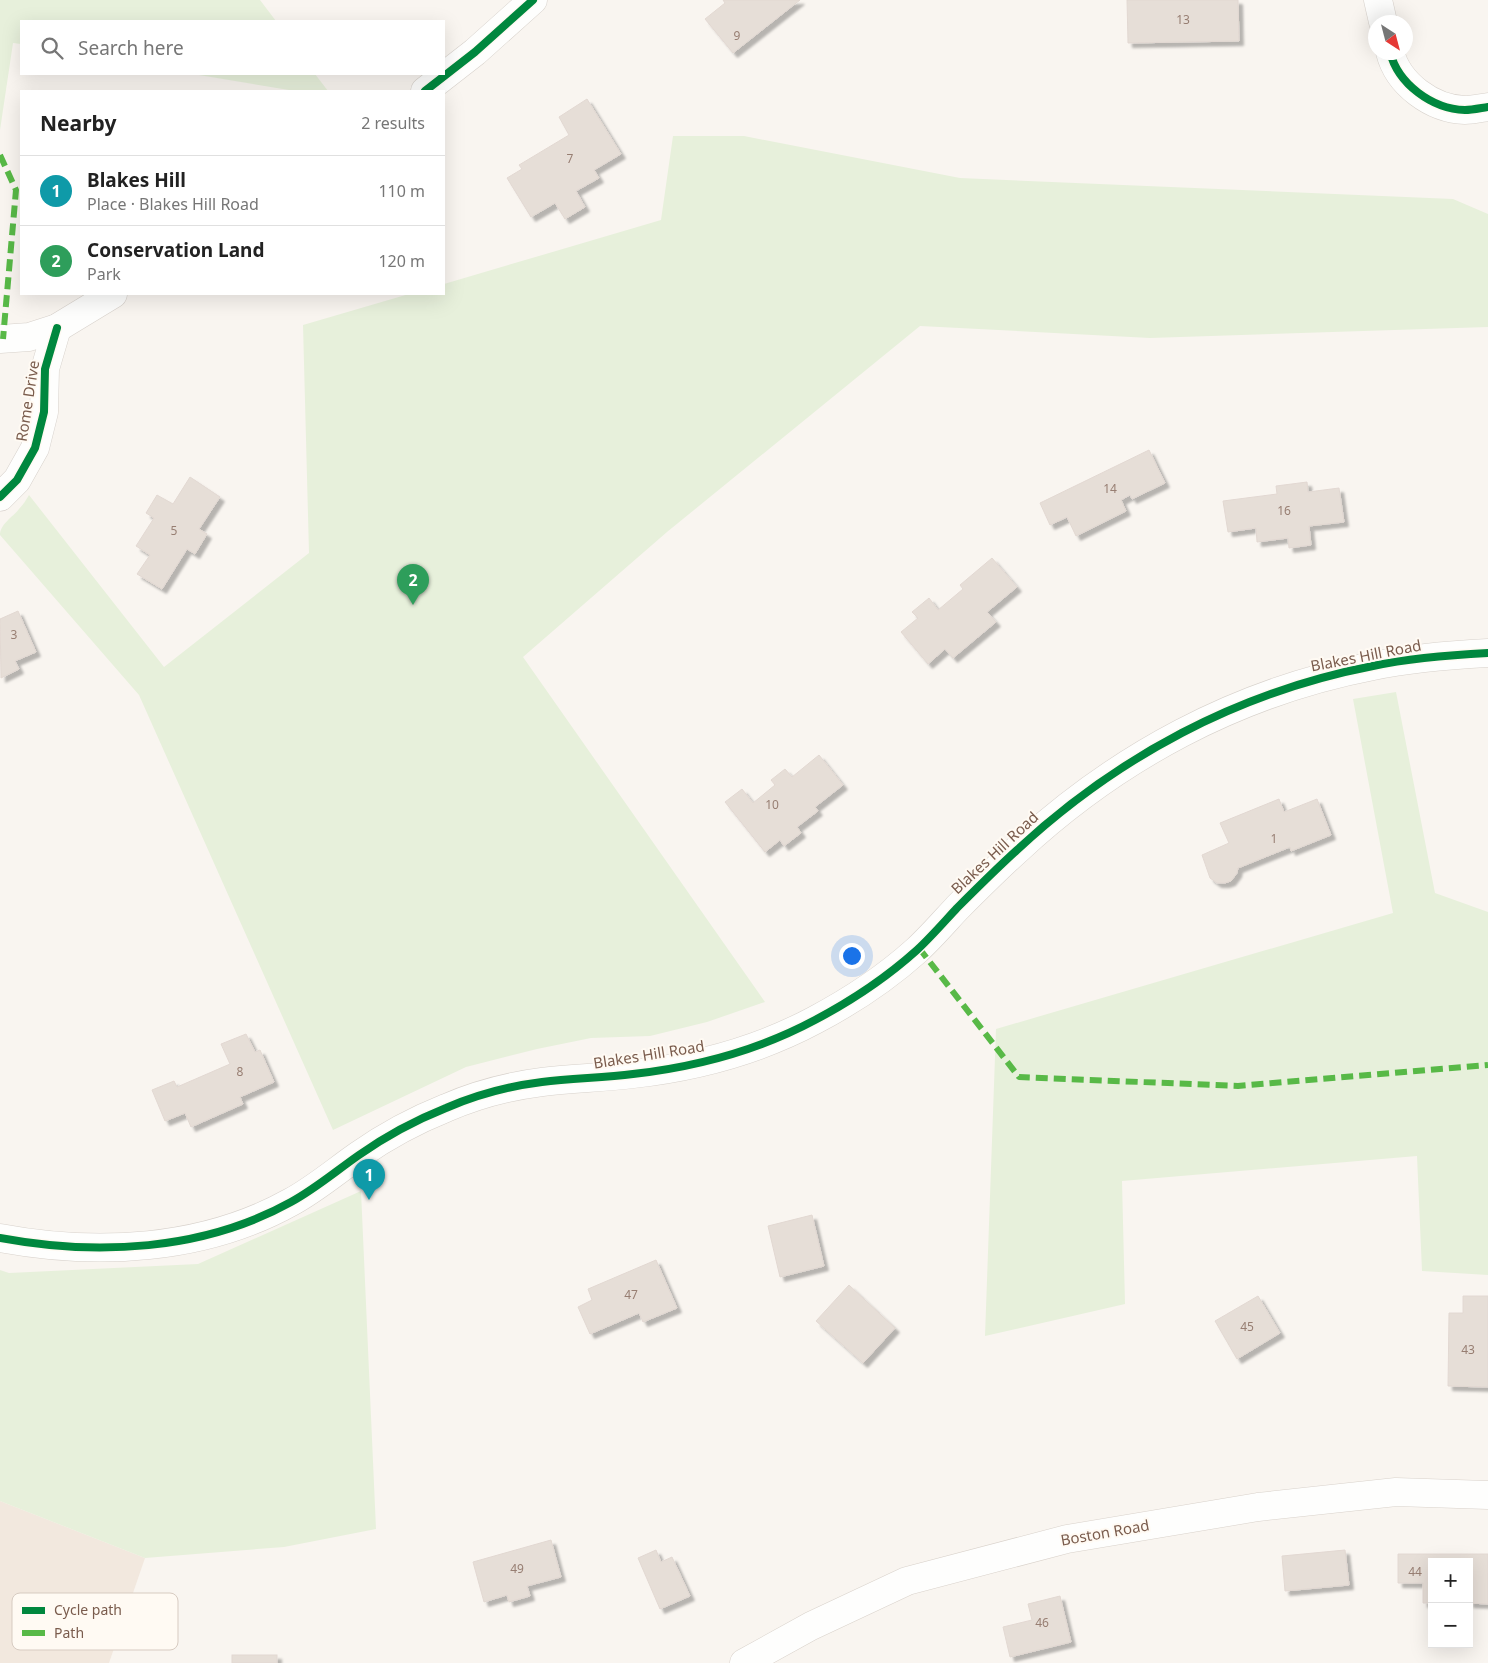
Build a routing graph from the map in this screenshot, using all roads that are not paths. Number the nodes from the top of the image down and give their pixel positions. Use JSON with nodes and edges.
{"nodes":[{"id":1,"x":533,"y":0,"type":"edge"},
{"id":2,"x":1378,"y":0,"type":"edge"},
{"id":3,"x":1381,"y":15,"type":"edge"},
{"id":4,"x":1394,"y":60,"type":"edge"},
{"id":5,"x":426,"y":90,"type":"edge"},
{"id":6,"x":1488,"y":107,"type":"edge"},
{"id":7,"x":111,"y":295,"type":"edge"},
{"id":8,"x":58,"y":328,"type":"junction"},
{"id":9,"x":0,"y":338,"type":"edge"},
{"id":10,"x":0,"y":497,"type":"edge"},
{"id":11,"x":1488,"y":653,"type":"edge"},
{"id":12,"x":0,"y":1238,"type":"edge"},
{"id":13,"x":1488,"y":1495,"type":"edge"},
{"id":14,"x":744,"y":1663,"type":"edge"}],
"edges":[{"from":1,"to":5,"type":"street"},
{"from":2,"to":3,"type":"street"},
{"from":4,"to":6,"type":"street"},
{"from":7,"to":8,"type":"street","name":"Rome Drive"},
{"from":8,"to":9,"type":"street","name":"Rome Drive"},
{"from":8,"to":10,"type":"street","name":"Rome Drive"},
{"from":11,"to":12,"type":"street","name":"Blakes Hill Road"},
{"from":13,"to":14,"type":"street","name":"Boston Road"}]}
